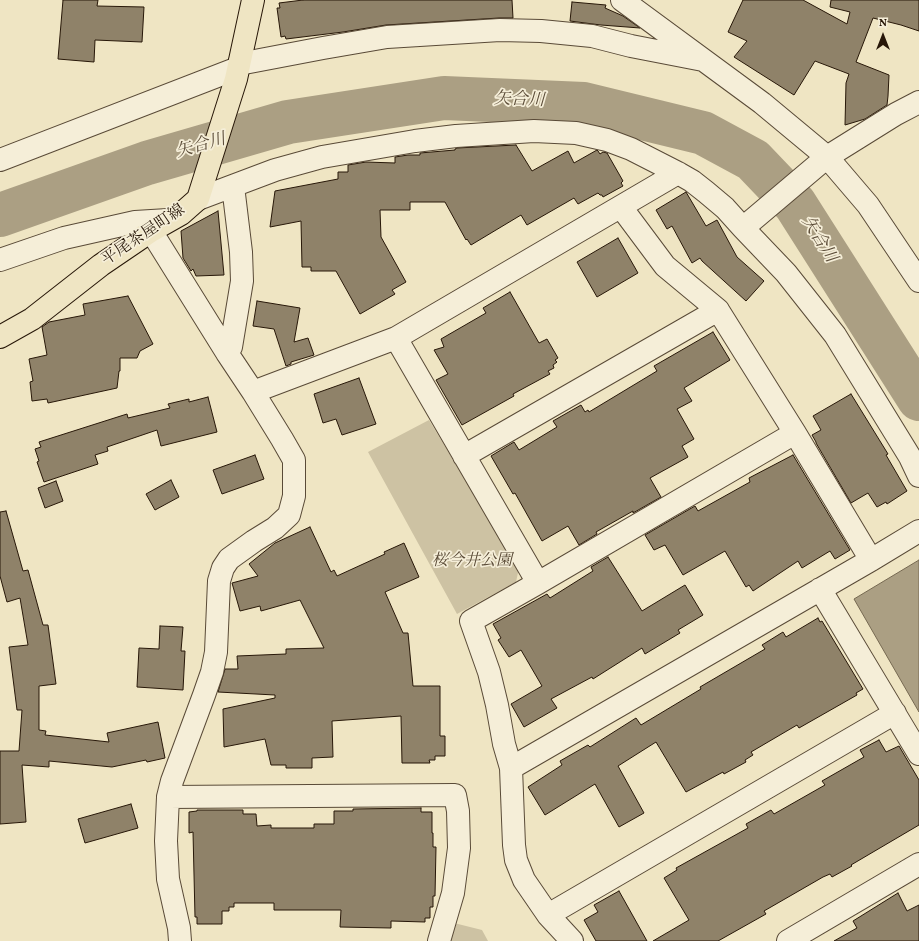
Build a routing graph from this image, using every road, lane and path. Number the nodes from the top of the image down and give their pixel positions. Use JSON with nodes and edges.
{"nodes":[{"id":1,"x":253,"y":0,"type":"edge"},
{"id":2,"x":622,"y":0,"type":"edge"},
{"id":3,"x":703,"y":60,"type":"junction"},
{"id":4,"x":238,"y":70,"type":"junction"},
{"id":5,"x":919,"y":102,"type":"edge"},
{"id":6,"x":0,"y":160,"type":"edge"},
{"id":7,"x":822,"y":161,"type":"junction"},
{"id":8,"x":678,"y":173,"type":"junction"},
{"id":9,"x":234,"y":186,"type":"junction"},
{"id":10,"x":198,"y":199,"type":"junction"},
{"id":11,"x":621,"y":207,"type":"junction"},
{"id":12,"x":171,"y":220,"type":"junction"},
{"id":13,"x":747,"y":224,"type":"junction"},
{"id":14,"x":151,"y":231,"type":"junction"},
{"id":15,"x":0,"y":260,"type":"edge"},
{"id":16,"x":919,"y":281,"type":"edge"},
{"id":17,"x":718,"y":310,"type":"junction"},
{"id":18,"x":0,"y":337,"type":"edge"},
{"id":19,"x":396,"y":338,"type":"junction"},
{"id":20,"x":227,"y":353,"type":"junction"},
{"id":21,"x":253,"y":392,"type":"junction"},
{"id":22,"x":794,"y":433,"type":"junction"},
{"id":23,"x":464,"y":456,"type":"junction"},
{"id":24,"x":919,"y":476,"type":"edge"},
{"id":25,"x":919,"y":531,"type":"edge"},
{"id":26,"x":871,"y":560,"type":"junction"},
{"id":27,"x":538,"y":583,"type":"junction"},
{"id":28,"x":820,"y":589,"type":"junction"},
{"id":29,"x":895,"y":713,"type":"junction"},
{"id":30,"x":919,"y":754,"type":"edge"},
{"id":31,"x":511,"y":768,"type":"junction"},
{"id":32,"x":168,"y":797,"type":"junction"},
{"id":33,"x":919,"y":864,"type":"edge"},
{"id":34,"x":548,"y":915,"type":"junction"},
{"id":35,"x":180,"y":941,"type":"edge"},
{"id":36,"x":439,"y":941,"type":"edge"},
{"id":37,"x":572,"y":941,"type":"edge"},
{"id":38,"x":788,"y":941,"type":"edge"}],
"edges":[{"from":1,"to":4,"type":"main road","name":"平尾茶屋町線"},
{"from":2,"to":3,"type":"street"},
{"from":3,"to":4,"type":"street"},
{"from":3,"to":7,"type":"street"},
{"from":4,"to":6,"type":"street"},
{"from":4,"to":10,"type":"main road","name":"平尾茶屋町線"},
{"from":5,"to":7,"type":"street"},
{"from":7,"to":13,"type":"street"},
{"from":7,"to":16,"type":"street"},
{"from":8,"to":9,"type":"street"},
{"from":8,"to":11,"type":"street"},
{"from":8,"to":13,"type":"street"},
{"from":9,"to":10,"type":"street"},
{"from":9,"to":20,"type":"street"},
{"from":10,"to":12,"type":"main road","name":"平尾茶屋町線"},
{"from":11,"to":17,"type":"street"},
{"from":11,"to":19,"type":"street"},
{"from":12,"to":14,"type":"main road","name":"平尾茶屋町線"},
{"from":12,"to":15,"type":"street"},
{"from":13,"to":24,"type":"street"},
{"from":14,"to":18,"type":"main road","name":"平尾茶屋町線"},
{"from":14,"to":20,"type":"street"},
{"from":17,"to":22,"type":"street"},
{"from":17,"to":23,"type":"street"},
{"from":19,"to":21,"type":"street"},
{"from":19,"to":23,"type":"street"},
{"from":20,"to":21,"type":"street"},
{"from":21,"to":32,"type":"street"},
{"from":22,"to":26,"type":"street"},
{"from":22,"to":27,"type":"street"},
{"from":23,"to":27,"type":"street"},
{"from":25,"to":26,"type":"street"},
{"from":26,"to":28,"type":"street"},
{"from":27,"to":31,"type":"street"},
{"from":28,"to":29,"type":"street"},
{"from":28,"to":31,"type":"street"},
{"from":29,"to":30,"type":"street"},
{"from":29,"to":34,"type":"street"},
{"from":31,"to":34,"type":"street"},
{"from":32,"to":35,"type":"street"},
{"from":32,"to":36,"type":"street"},
{"from":33,"to":38,"type":"street"},
{"from":34,"to":37,"type":"street"}]}
